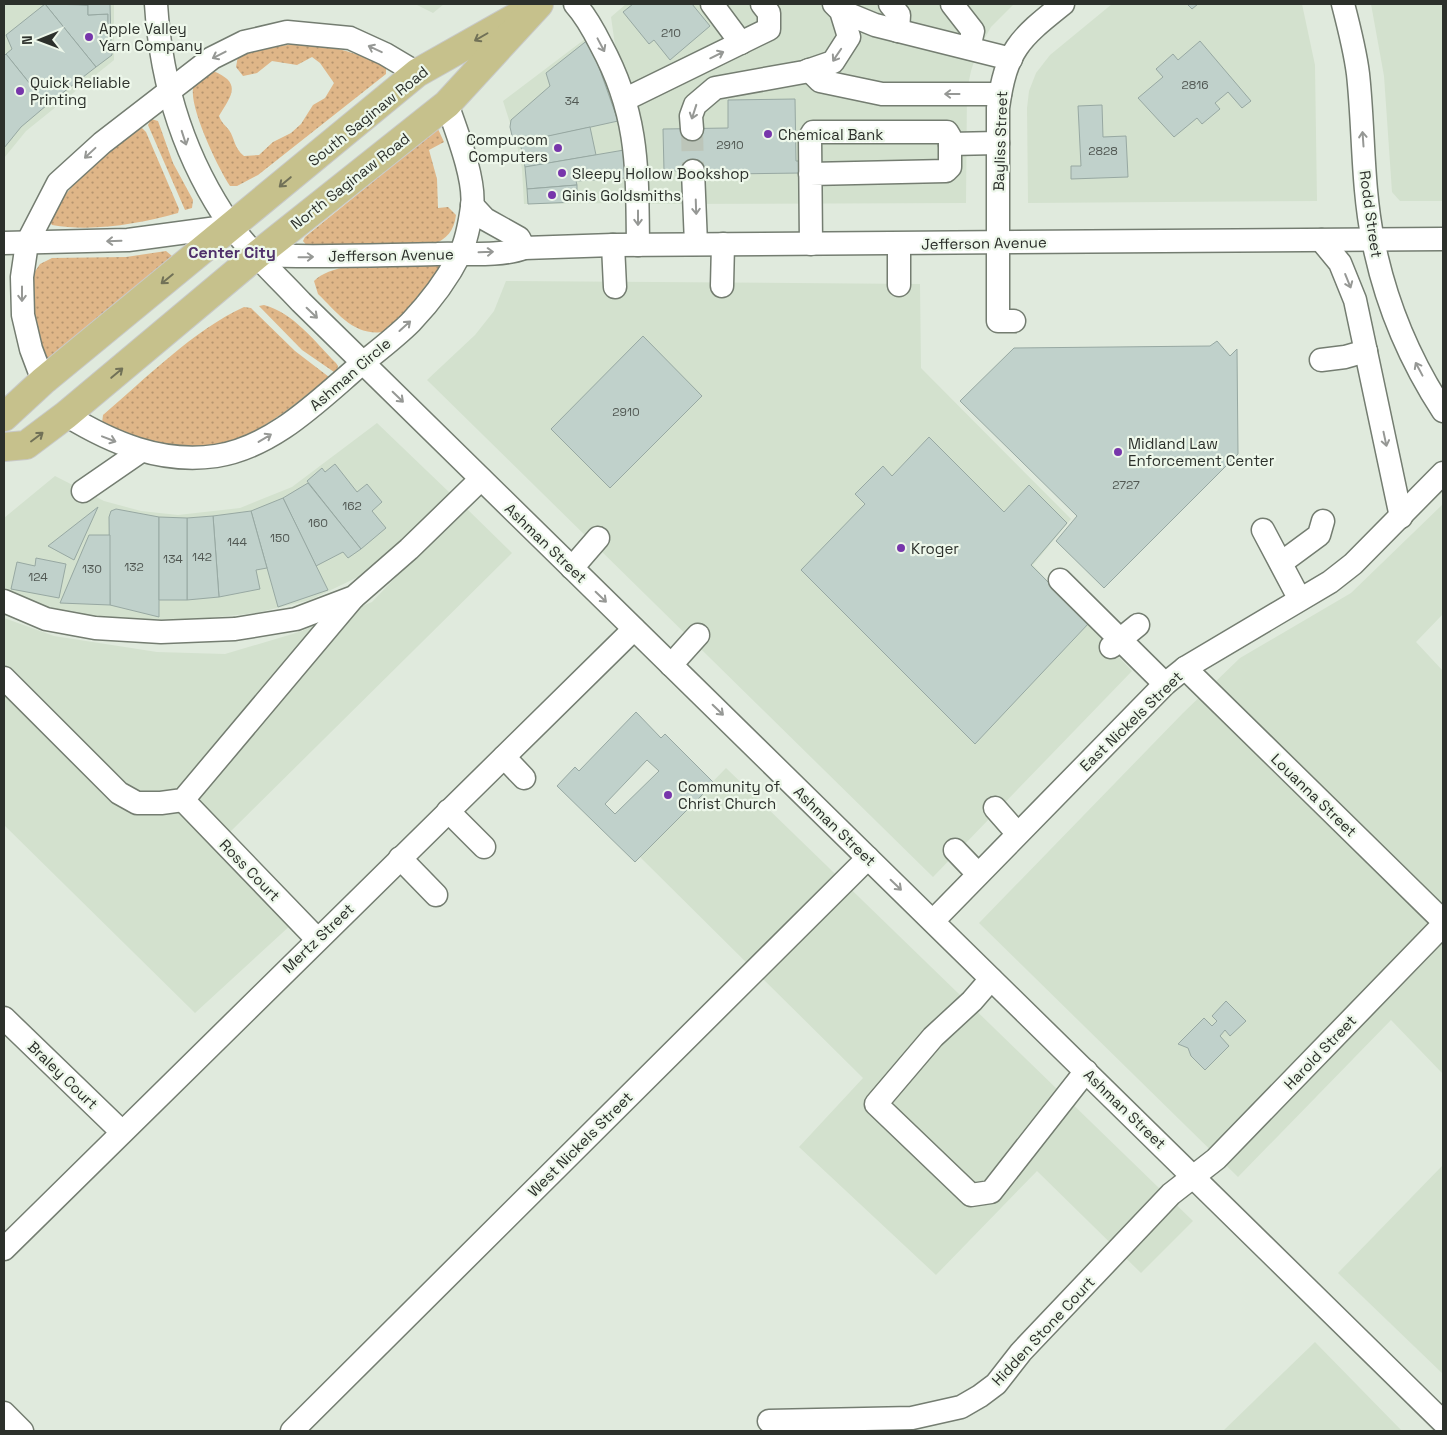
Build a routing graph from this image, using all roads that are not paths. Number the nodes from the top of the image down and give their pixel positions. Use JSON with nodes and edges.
{"nodes":[{"id":1,"x":156,"y":4,"type":"edge"},
{"id":2,"x":539,"y":4,"type":"edge"},
{"id":3,"x":575,"y":4,"type":"edge"},
{"id":4,"x":712,"y":4,"type":"edge"},
{"id":5,"x":762,"y":4,"type":"edge"},
{"id":6,"x":890,"y":4,"type":"edge"},
{"id":7,"x":952,"y":4,"type":"edge"},
{"id":8,"x":1063,"y":4,"type":"edge"},
{"id":9,"x":1343,"y":4,"type":"edge"},
{"id":10,"x":837,"y":7,"type":"edge"},
{"id":11,"x":898,"y":31,"type":"junction"},
{"id":12,"x":741,"y":43,"type":"junction"},
{"id":13,"x":969,"y":48,"type":"junction"},
{"id":14,"x":1011,"y":59,"type":"junction"},
{"id":15,"x":809,"y":70,"type":"junction"},
{"id":16,"x":417,"y":73,"type":"junction"},
{"id":17,"x":169,"y":91,"type":"junction"},
{"id":18,"x":1000,"y":94,"type":"junction"},
{"id":19,"x":626,"y":100,"type":"junction"},
{"id":20,"x":447,"y":104,"type":"junction"},
{"id":21,"x":692,"y":129,"type":"tunnel mouth"},
{"id":22,"x":998,"y":143,"type":"junction"},
{"id":23,"x":950,"y":144,"type":"junction"},
{"id":24,"x":693,"y":170,"type":"tunnel mouth"},
{"id":25,"x":810,"y":174,"type":"junction"},
{"id":26,"x":472,"y":205,"type":"junction"},
{"id":27,"x":232,"y":226,"type":"junction"},
{"id":28,"x":1443,"y":239,"type":"edge"},
{"id":29,"x":1321,"y":240,"type":"junction"},
{"id":30,"x":1373,"y":240,"type":"junction"},
{"id":31,"x":4,"y":243,"type":"edge"},
{"id":32,"x":27,"y":243,"type":"junction"},
{"id":33,"x":999,"y":243,"type":"junction"},
{"id":34,"x":696,"y":244,"type":"junction"},
{"id":35,"x":723,"y":244,"type":"junction"},
{"id":36,"x":811,"y":244,"type":"junction"},
{"id":37,"x":899,"y":244,"type":"junction"},
{"id":38,"x":613,"y":245,"type":"junction"},
{"id":39,"x":638,"y":245,"type":"junction"},
{"id":40,"x":524,"y":248,"type":"junction"},
{"id":41,"x":461,"y":253,"type":"junction"},
{"id":42,"x":257,"y":255,"type":"junction"},
{"id":43,"x":899,"y":285,"type":"dead end"},
{"id":44,"x":722,"y":286,"type":"dead end"},
{"id":45,"x":615,"y":287,"type":"dead end"},
{"id":46,"x":1014,"y":320,"type":"dead end"},
{"id":47,"x":1366,"y":352,"type":"junction"},
{"id":48,"x":1320,"y":360,"type":"dead end"},
{"id":49,"x":363,"y":363,"type":"junction"},
{"id":50,"x":42,"y":381,"type":"junction"},
{"id":51,"x":1443,"y":411,"type":"edge"},
{"id":52,"x":66,"y":415,"type":"junction"},
{"id":53,"x":4,"y":417,"type":"edge"},
{"id":54,"x":4,"y":448,"type":"edge"},
{"id":55,"x":141,"y":451,"type":"junction"},
{"id":56,"x":1443,"y":473,"type":"edge"},
{"id":57,"x":482,"y":479,"type":"junction"},
{"id":58,"x":83,"y":491,"type":"dead end"},
{"id":59,"x":1401,"y":517,"type":"junction"},
{"id":60,"x":1323,"y":521,"type":"dead end"},
{"id":61,"x":1263,"y":530,"type":"dead end"},
{"id":62,"x":598,"y":538,"type":"dead end"},
{"id":63,"x":1281,"y":563,"type":"junction"},
{"id":64,"x":572,"y":568,"type":"junction"},
{"id":65,"x":1060,"y":580,"type":"dead end"},
{"id":66,"x":354,"y":598,"type":"junction"},
{"id":67,"x":1299,"y":598,"type":"junction"},
{"id":68,"x":4,"y":601,"type":"edge"},
{"id":69,"x":1138,"y":625,"type":"dead end"},
{"id":70,"x":634,"y":629,"type":"junction"},
{"id":71,"x":698,"y":635,"type":"dead end"},
{"id":72,"x":1116,"y":643,"type":"junction"},
{"id":73,"x":672,"y":665,"type":"junction"},
{"id":74,"x":1185,"y":668,"type":"junction"},
{"id":75,"x":4,"y":678,"type":"edge"},
{"id":76,"x":1165,"y":684,"type":"junction"},
{"id":77,"x":504,"y":757,"type":"junction"},
{"id":78,"x":524,"y":778,"type":"dead end"},
{"id":79,"x":183,"y":800,"type":"junction"},
{"id":80,"x":995,"y":808,"type":"dead end"},
{"id":81,"x":448,"y":811,"type":"junction"},
{"id":82,"x":1017,"y":833,"type":"junction"},
{"id":83,"x":484,"y":847,"type":"dead end"},
{"id":84,"x":955,"y":850,"type":"dead end"},
{"id":85,"x":400,"y":858,"type":"junction"},
{"id":86,"x":868,"y":858,"type":"junction"},
{"id":87,"x":978,"y":874,"type":"junction"},
{"id":88,"x":436,"y":895,"type":"dead end"},
{"id":89,"x":933,"y":921,"type":"junction"},
{"id":90,"x":1443,"y":921,"type":"edge"},
{"id":91,"x":1443,"y":925,"type":"edge"},
{"id":92,"x":318,"y":939,"type":"junction"},
{"id":93,"x":991,"y":979,"type":"junction"},
{"id":94,"x":4,"y":1018,"type":"edge"},
{"id":95,"x":1086,"y":1071,"type":"junction"},
{"id":96,"x":122,"y":1132,"type":"junction"},
{"id":97,"x":1193,"y":1176,"type":"junction"},
{"id":98,"x":4,"y":1249,"type":"edge"},
{"id":99,"x":4,"y":1413,"type":"edge"},
{"id":100,"x":769,"y":1420,"type":"dead end"},
{"id":101,"x":1443,"y":1422,"type":"edge"},
{"id":102,"x":22,"y":1431,"type":"edge"},
{"id":103,"x":292,"y":1431,"type":"edge"}],
"edges":[{"from":1,"to":17,"type":"street","name":"Ashman Street"},
{"from":2,"to":16,"type":"main road","name":"South Saginaw Road","one_way":true},
{"from":2,"to":20,"type":"main road","name":"North Saginaw Road"},
{"from":3,"to":19,"type":"street","one_way":true},
{"from":4,"to":12,"type":"street"},
{"from":5,"to":12,"type":"street"},
{"from":6,"to":11,"type":"street"},
{"from":7,"to":13,"type":"street"},
{"from":8,"to":14,"type":"street","name":"Bayliss Street"},
{"from":30,"to":9,"type":"street","name":"Rodd Street","one_way":true},
{"from":10,"to":11,"type":"street"},
{"from":10,"to":15,"type":"street","one_way":true},
{"from":11,"to":13,"type":"street"},
{"from":19,"to":12,"type":"street","one_way":true},
{"from":13,"to":14,"type":"street"},
{"from":14,"to":18,"type":"street","name":"Bayliss Street"},
{"from":18,"to":15,"type":"street","one_way":true},
{"from":15,"to":21,"type":"street","one_way":true},
{"from":16,"to":17,"type":"street","one_way":true},
{"from":16,"to":27,"type":"main road","name":"South Saginaw Road","one_way":true},
{"from":17,"to":27,"type":"street","name":"Ashman Street","one_way":true},
{"from":17,"to":32,"type":"street","one_way":true},
{"from":18,"to":22,"type":"street","name":"Bayliss Street"},
{"from":19,"to":39,"type":"street","one_way":true},
{"from":20,"to":26,"type":"street","name":"Ashman Circle"},
{"from":20,"to":42,"type":"main road","name":"North Saginaw Road"},
{"from":22,"to":23,"type":"street"},
{"from":22,"to":33,"type":"street","name":"Bayliss Street"},
{"from":23,"to":25,"type":"street"},
{"from":23,"to":25,"type":"street"},
{"from":24,"to":34,"type":"street","one_way":true},
{"from":25,"to":36,"type":"street"},
{"from":26,"to":40,"type":"street"},
{"from":26,"to":41,"type":"street","name":"Ashman Circle"},
{"from":27,"to":32,"type":"street","one_way":true},
{"from":27,"to":42,"type":"street","name":"Ashman Street"},
{"from":27,"to":50,"type":"main road","one_way":true},
{"from":28,"to":30,"type":"street","name":"Jefferson Avenue"},
{"from":29,"to":30,"type":"street","name":"Jefferson Avenue"},
{"from":29,"to":33,"type":"street","name":"Jefferson Avenue"},
{"from":29,"to":47,"type":"street","one_way":true},
{"from":51,"to":30,"type":"street","name":"Rodd Street","one_way":true},
{"from":31,"to":32,"type":"street"},
{"from":32,"to":50,"type":"street","one_way":true},
{"from":33,"to":37,"type":"street","name":"Jefferson Avenue"},
{"from":33,"to":46,"type":"street","name":"Bayliss Street"},
{"from":34,"to":35,"type":"street","name":"Jefferson Avenue"},
{"from":34,"to":39,"type":"street","name":"Jefferson Avenue"},
{"from":35,"to":36,"type":"street","name":"Jefferson Avenue"},
{"from":35,"to":44,"type":"street"},
{"from":36,"to":37,"type":"street","name":"Jefferson Avenue"},
{"from":37,"to":43,"type":"street"},
{"from":38,"to":39,"type":"street","name":"Jefferson Avenue"},
{"from":38,"to":40,"type":"street","name":"Jefferson Avenue"},
{"from":38,"to":45,"type":"street"},
{"from":41,"to":40,"type":"street","name":"Jefferson Avenue","one_way":true},
{"from":42,"to":41,"type":"street","name":"Jefferson Avenue","one_way":true},
{"from":49,"to":41,"type":"street","name":"Ashman Circle","one_way":true},
{"from":42,"to":49,"type":"street","name":"Ashman Street","one_way":true},
{"from":52,"to":42,"type":"main road","name":"North Saginaw Road","one_way":true},
{"from":47,"to":48,"type":"street"},
{"from":47,"to":59,"type":"street","one_way":true},
{"from":55,"to":49,"type":"street","name":"Ashman Circle","one_way":true},
{"from":49,"to":57,"type":"street","name":"Ashman Street","one_way":true},
{"from":50,"to":53,"type":"main road"},
{"from":54,"to":52,"type":"main road","name":"North Saginaw Road","one_way":true},
{"from":52,"to":55,"type":"street","name":"Ashman Circle","one_way":true},
{"from":55,"to":58,"type":"street"},
{"from":56,"to":59,"type":"street","name":"East Nickels Street"},
{"from":57,"to":64,"type":"street","name":"Ashman Street"},
{"from":57,"to":66,"type":"street"},
{"from":59,"to":67,"type":"street","name":"East Nickels Street"},
{"from":60,"to":63,"type":"street"},
{"from":61,"to":63,"type":"street"},
{"from":62,"to":64,"type":"street"},
{"from":63,"to":67,"type":"street"},
{"from":64,"to":70,"type":"street","name":"Ashman Street","one_way":true},
{"from":65,"to":72,"type":"street"},
{"from":66,"to":68,"type":"street"},
{"from":66,"to":79,"type":"street"},
{"from":67,"to":74,"type":"street","name":"East Nickels Street"},
{"from":69,"to":72,"type":"street"},
{"from":70,"to":73,"type":"street","name":"Ashman Street"},
{"from":70,"to":77,"type":"street","name":"Mertz Street"},
{"from":71,"to":73,"type":"street"},
{"from":72,"to":76,"type":"street"},
{"from":73,"to":86,"type":"street","name":"Ashman Street","one_way":true},
{"from":74,"to":76,"type":"street","name":"East Nickels Street"},
{"from":74,"to":90,"type":"street","name":"Louanna Street"},
{"from":75,"to":79,"type":"street"},
{"from":76,"to":82,"type":"street","name":"East Nickels Street"},
{"from":77,"to":78,"type":"street"},
{"from":77,"to":81,"type":"street","name":"Mertz Street"},
{"from":79,"to":92,"type":"street","name":"Ross Court"},
{"from":80,"to":82,"type":"street"},
{"from":81,"to":83,"type":"street"},
{"from":81,"to":85,"type":"street","name":"Mertz Street"},
{"from":82,"to":87,"type":"street","name":"East Nickels Street"},
{"from":84,"to":87,"type":"street"},
{"from":85,"to":88,"type":"street"},
{"from":85,"to":92,"type":"street","name":"Mertz Street"},
{"from":86,"to":89,"type":"street","name":"Ashman Street","one_way":true},
{"from":86,"to":103,"type":"street","name":"West Nickels Street"},
{"from":87,"to":89,"type":"street","name":"East Nickels Street"},
{"from":89,"to":93,"type":"street","name":"Ashman Street"},
{"from":91,"to":97,"type":"street","name":"Harold Street"},
{"from":92,"to":96,"type":"street","name":"Mertz Street"},
{"from":93,"to":95,"type":"street","name":"Ashman Street"},
{"from":93,"to":95,"type":"street"},
{"from":94,"to":96,"type":"street","name":"Braley Court"},
{"from":95,"to":97,"type":"street","name":"Ashman Street"},
{"from":96,"to":98,"type":"street","name":"Mertz Street"},
{"from":97,"to":100,"type":"street","name":"Hidden Stone Court"},
{"from":97,"to":101,"type":"street","name":"Ashman Street"},
{"from":99,"to":102,"type":"street"}]}
